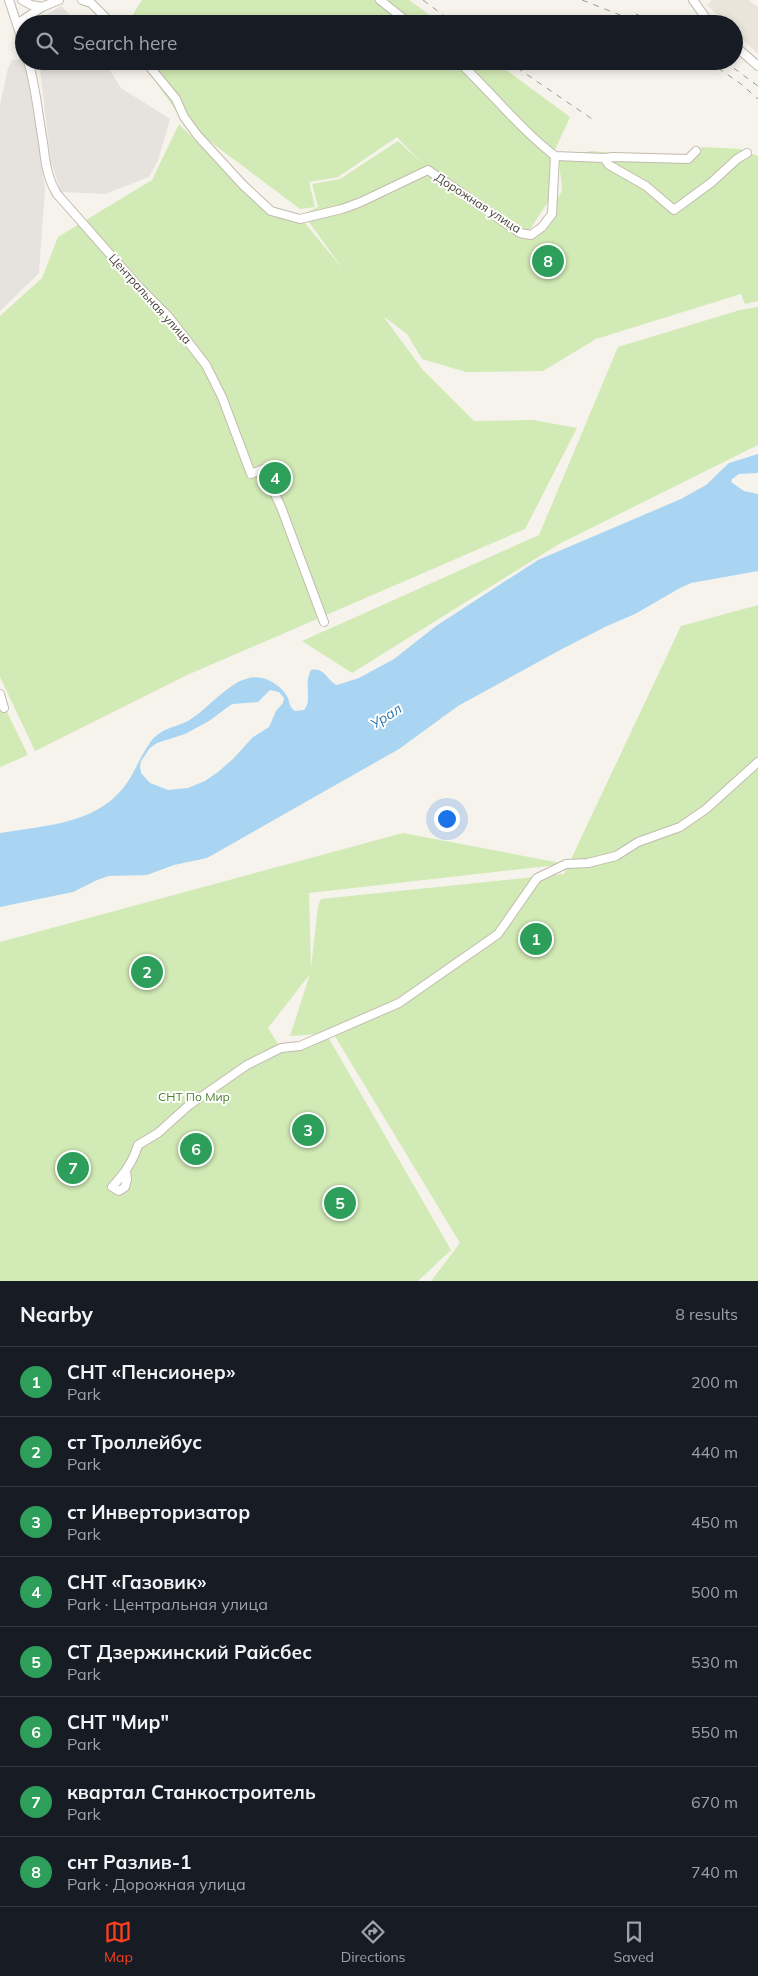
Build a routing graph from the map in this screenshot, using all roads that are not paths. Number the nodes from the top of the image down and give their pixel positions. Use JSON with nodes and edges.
{"nodes":[{"id":1,"x":9,"y":0,"type":"edge"},
{"id":2,"x":22,"y":0,"type":"edge"},
{"id":3,"x":60,"y":0,"type":"edge"},
{"id":4,"x":82,"y":0,"type":"edge"},
{"id":5,"x":380,"y":0,"type":"edge"},
{"id":6,"x":693,"y":0,"type":"edge"},
{"id":7,"x":42,"y":7,"type":"junction"},
{"id":8,"x":30,"y":15,"type":"edge"},
{"id":9,"x":103,"y":15,"type":"edge"},
{"id":10,"x":399,"y":15,"type":"edge"},
{"id":11,"x":704,"y":15,"type":"edge"},
{"id":12,"x":15,"y":18,"type":"edge"},
{"id":13,"x":743,"y":53,"type":"edge"},
{"id":14,"x":758,"y":66,"type":"edge"},
{"id":15,"x":31,"y":70,"type":"edge"},
{"id":16,"x":153,"y":70,"type":"edge"},
{"id":17,"x":468,"y":70,"type":"edge"},
{"id":18,"x":696,"y":151,"type":"dead end"},
{"id":19,"x":747,"y":154,"type":"dead end"},
{"id":20,"x":555,"y":156,"type":"junction"},
{"id":21,"x":604,"y":158,"type":"junction"},
{"id":22,"x":324,"y":622,"type":"dead end"},
{"id":23,"x":0,"y":694,"type":"edge"},
{"id":24,"x":4,"y":708,"type":"dead end"},
{"id":25,"x":758,"y":762,"type":"edge"},
{"id":26,"x":126,"y":1171,"type":"dead end"}],
"edges":[{"from":1,"to":12,"type":"street"},
{"from":2,"to":7,"type":"street"},
{"from":3,"to":7,"type":"street"},
{"from":4,"to":9,"type":"street"},
{"from":5,"to":10,"type":"street"},
{"from":6,"to":11,"type":"street"},
{"from":7,"to":8,"type":"street"},
{"from":13,"to":14,"type":"street"},
{"from":15,"to":22,"type":"street","name":"Центральная улица"},
{"from":16,"to":20,"type":"street","name":"Дорожная улица"},
{"from":17,"to":20,"type":"street"},
{"from":18,"to":21,"type":"street"},
{"from":19,"to":21,"type":"street"},
{"from":20,"to":21,"type":"street"},
{"from":23,"to":24,"type":"street"},
{"from":25,"to":26,"type":"street"}]}
